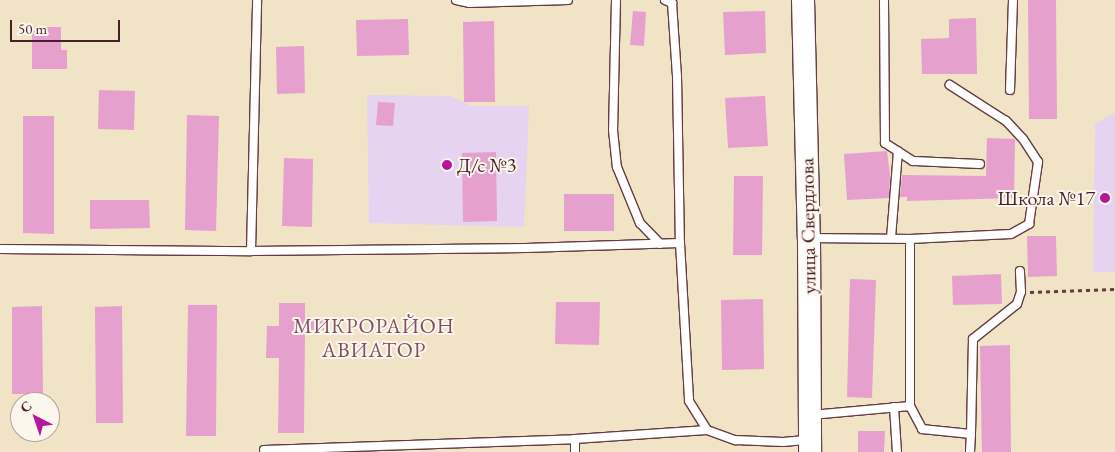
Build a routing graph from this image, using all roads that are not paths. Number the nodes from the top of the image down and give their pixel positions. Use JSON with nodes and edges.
{"nodes":[{"id":1,"x":257,"y":0,"type":"edge"},
{"id":2,"x":456,"y":0,"type":"edge"},
{"id":3,"x":568,"y":0,"type":"edge"},
{"id":4,"x":616,"y":0,"type":"edge"},
{"id":5,"x":665,"y":0,"type":"edge"},
{"id":6,"x":803,"y":0,"type":"edge"},
{"id":7,"x":884,"y":0,"type":"edge"},
{"id":8,"x":1013,"y":0,"type":"edge"},
{"id":9,"x":950,"y":85,"type":"dead end"},
{"id":10,"x":1010,"y":90,"type":"dead end"},
{"id":11,"x":898,"y":151,"type":"junction"},
{"id":12,"x":980,"y":164,"type":"dead end"},
{"id":13,"x":809,"y":238,"type":"junction"},
{"id":14,"x":891,"y":238,"type":"junction"},
{"id":15,"x":910,"y":239,"type":"junction"},
{"id":16,"x":680,"y":243,"type":"junction"},
{"id":17,"x":660,"y":244,"type":"junction"},
{"id":18,"x":0,"y":249,"type":"edge"},
{"id":19,"x":250,"y":251,"type":"junction"},
{"id":20,"x":1020,"y":271,"type":"dead end"},
{"id":21,"x":910,"y":406,"type":"junction"},
{"id":22,"x":894,"y":408,"type":"junction"},
{"id":23,"x":810,"y":415,"type":"junction"},
{"id":24,"x":706,"y":430,"type":"junction"},
{"id":25,"x":971,"y":434,"type":"junction"},
{"id":26,"x":575,"y":439,"type":"junction"},
{"id":27,"x":810,"y":446,"type":"edge"},
{"id":28,"x":264,"y":450,"type":"dead end"},
{"id":29,"x":574,"y":452,"type":"edge"},
{"id":30,"x":897,"y":452,"type":"edge"},
{"id":31,"x":970,"y":452,"type":"edge"}],
"edges":[{"from":1,"to":19,"type":"lane"},
{"from":2,"to":3,"type":"lane"},
{"from":4,"to":17,"type":"lane"},
{"from":5,"to":16,"type":"lane"},
{"from":6,"to":13,"type":"main road","name":"улица Свердлова"},
{"from":7,"to":11,"type":"lane"},
{"from":8,"to":10,"type":"lane"},
{"from":9,"to":15,"type":"lane"},
{"from":11,"to":12,"type":"lane"},
{"from":11,"to":14,"type":"lane"},
{"from":13,"to":14,"type":"lane"},
{"from":13,"to":23,"type":"main road","name":"улица Свердлова"},
{"from":14,"to":15,"type":"lane"},
{"from":15,"to":21,"type":"lane"},
{"from":16,"to":17,"type":"lane"},
{"from":16,"to":24,"type":"lane"},
{"from":17,"to":19,"type":"lane"},
{"from":18,"to":19,"type":"lane"},
{"from":20,"to":25,"type":"lane"},
{"from":21,"to":22,"type":"lane"},
{"from":21,"to":25,"type":"lane"},
{"from":22,"to":23,"type":"lane"},
{"from":22,"to":30,"type":"lane"},
{"from":23,"to":27,"type":"main road","name":"улица Свердлова"},
{"from":24,"to":26,"type":"lane"},
{"from":24,"to":27,"type":"lane"},
{"from":25,"to":31,"type":"lane"},
{"from":26,"to":28,"type":"lane"},
{"from":26,"to":29,"type":"lane"}]}
